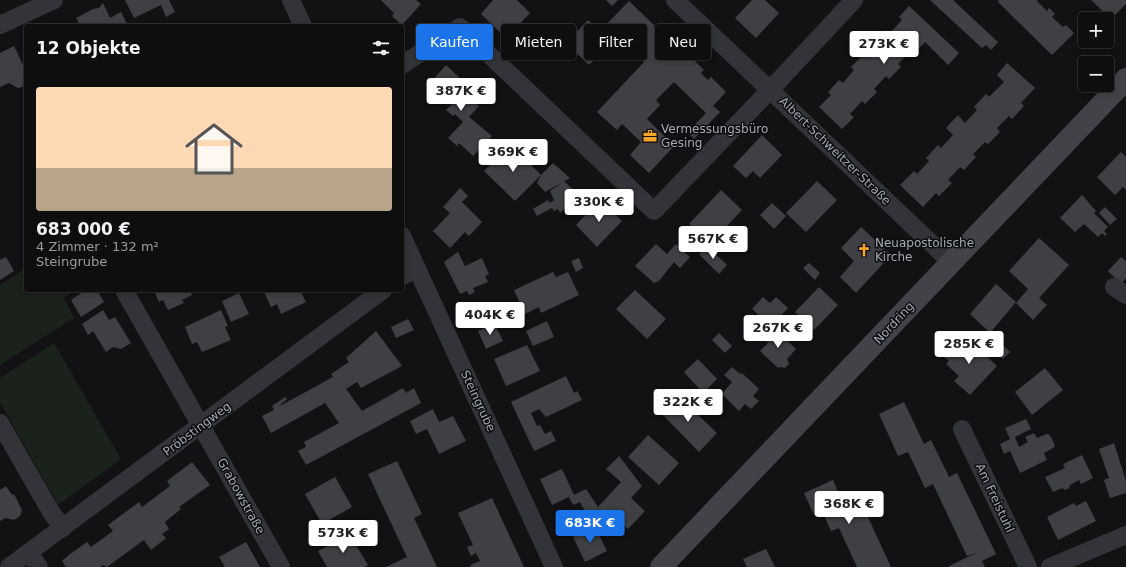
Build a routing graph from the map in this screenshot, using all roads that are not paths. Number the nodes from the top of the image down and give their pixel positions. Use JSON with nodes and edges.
{"nodes":[{"id":1,"x":54,"y":0,"type":"edge"},
{"id":2,"x":291,"y":0,"type":"edge"},
{"id":3,"x":675,"y":0,"type":"edge"},
{"id":4,"x":854,"y":0,"type":"edge"},
{"id":5,"x":302,"y":24,"type":"edge"},
{"id":6,"x":0,"y":25,"type":"edge"},
{"id":7,"x":404,"y":64,"type":"edge"},
{"id":8,"x":1126,"y":79,"type":"edge"},
{"id":9,"x":770,"y":90,"type":"junction"},
{"id":10,"x":404,"y":245,"type":"edge"},
{"id":11,"x":951,"y":262,"type":"junction"},
{"id":12,"x":410,"y":272,"type":"edge"},
{"id":13,"x":125,"y":292,"type":"edge"},
{"id":14,"x":380,"y":292,"type":"edge"},
{"id":15,"x":0,"y":423,"type":"edge"},
{"id":16,"x":202,"y":425,"type":"junction"},
{"id":17,"x":962,"y":429,"type":"dead end"},
{"id":18,"x":63,"y":528,"type":"junction"},
{"id":19,"x":1126,"y":535,"type":"edge"},
{"id":20,"x":29,"y":552,"type":"junction"},
{"id":21,"x":9,"y":567,"type":"edge"},
{"id":22,"x":39,"y":567,"type":"edge"},
{"id":23,"x":281,"y":567,"type":"edge"},
{"id":24,"x":554,"y":567,"type":"edge"},
{"id":25,"x":661,"y":567,"type":"edge"},
{"id":26,"x":1028,"y":567,"type":"edge"},
{"id":27,"x":1050,"y":567,"type":"edge"}],
"edges":[{"from":1,"to":6,"type":"street"},
{"from":2,"to":5,"type":"street"},
{"from":3,"to":9,"type":"street"},
{"from":4,"to":9,"type":"street"},
{"from":7,"to":9,"type":"street","name":"Albert-Schweitzer-Straße"},
{"from":8,"to":11,"type":"main road","name":"Nordring"},
{"from":9,"to":11,"type":"street","name":"Albert-Schweitzer-Straße"},
{"from":10,"to":12,"type":"street","name":"Steingrube"},
{"from":11,"to":25,"type":"main road","name":"Nordring"},
{"from":12,"to":24,"type":"street","name":"Steingrube"},
{"from":13,"to":16,"type":"street","name":"Grabowstraße"},
{"from":14,"to":16,"type":"street","name":"Pröbstingweg"},
{"from":15,"to":18,"type":"street"},
{"from":16,"to":18,"type":"street","name":"Pröbstingweg"},
{"from":16,"to":23,"type":"street","name":"Grabowstraße"},
{"from":17,"to":26,"type":"street","name":"Am Freistuhl"},
{"from":18,"to":20,"type":"street","name":"Pröbstingweg"},
{"from":19,"to":27,"type":"street"},
{"from":20,"to":21,"type":"street","name":"Pröbstingweg"},
{"from":20,"to":22,"type":"street"}]}
